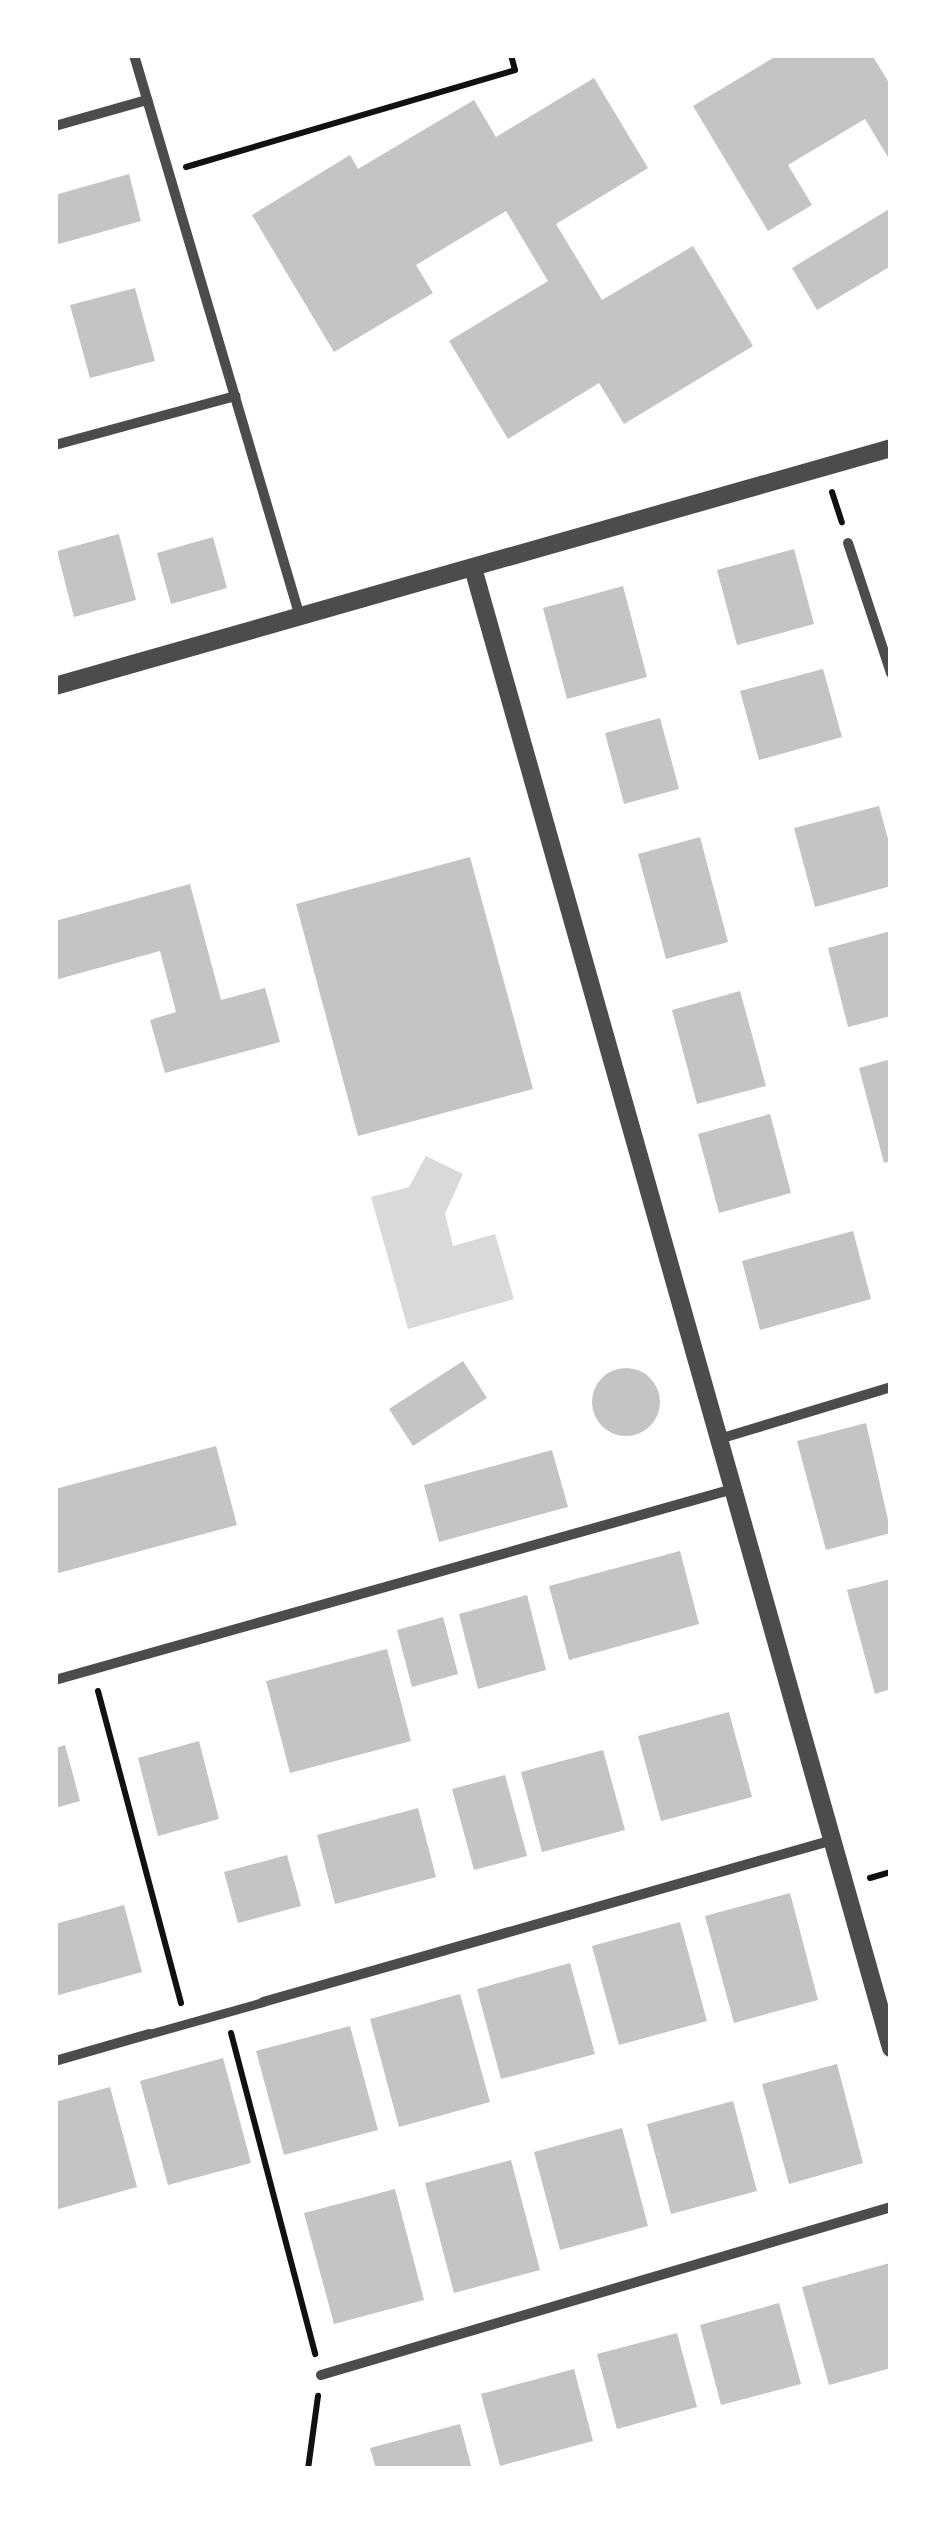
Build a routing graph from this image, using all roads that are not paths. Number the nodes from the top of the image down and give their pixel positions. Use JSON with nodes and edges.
{"nodes":[{"id":1,"x":134,"y":55,"type":"edge"},
{"id":2,"x":147,"y":100,"type":"junction"},
{"id":3,"x":55,"y":126,"type":"edge"},
{"id":4,"x":234,"y":396,"type":"junction"},
{"id":5,"x":55,"y":445,"type":"edge"},
{"id":6,"x":891,"y":448,"type":"edge"},
{"id":7,"x":848,"y":543,"type":"road end"},
{"id":8,"x":473,"y":568,"type":"junction"},
{"id":9,"x":300,"y":618,"type":"junction"},
{"id":10,"x":891,"y":673,"type":"edge"},
{"id":11,"x":55,"y":686,"type":"edge"},
{"id":12,"x":891,"y":1387,"type":"edge"},
{"id":13,"x":720,"y":1439,"type":"junction"},
{"id":14,"x":733,"y":1488,"type":"junction"},
{"id":15,"x":55,"y":1680,"type":"edge"},
{"id":16,"x":833,"y":1840,"type":"junction"},
{"id":17,"x":263,"y":2002,"type":"joint"},
{"id":18,"x":149,"y":2034,"type":"joint"},
{"id":19,"x":891,"y":2048,"type":"edge"},
{"id":20,"x":55,"y":2061,"type":"edge"},
{"id":21,"x":891,"y":2207,"type":"edge"},
{"id":22,"x":320,"y":2375,"type":"road end"}],
"edges":[{"from":1,"to":2,"type":"street"},
{"from":2,"to":3,"type":"street"},
{"from":2,"to":4,"type":"street"},
{"from":4,"to":5,"type":"street"},
{"from":4,"to":9,"type":"street"},
{"from":6,"to":8,"type":"street"},
{"from":7,"to":10,"type":"street"},
{"from":8,"to":9,"type":"street"},
{"from":8,"to":13,"type":"street"},
{"from":9,"to":11,"type":"street"},
{"from":12,"to":13,"type":"street"},
{"from":13,"to":14,"type":"street"},
{"from":14,"to":15,"type":"street"},
{"from":14,"to":16,"type":"street"},
{"from":16,"to":17,"type":"street"},
{"from":16,"to":19,"type":"street"},
{"from":17,"to":18,"type":"street"},
{"from":18,"to":20,"type":"street"},
{"from":21,"to":22,"type":"street"}]}
